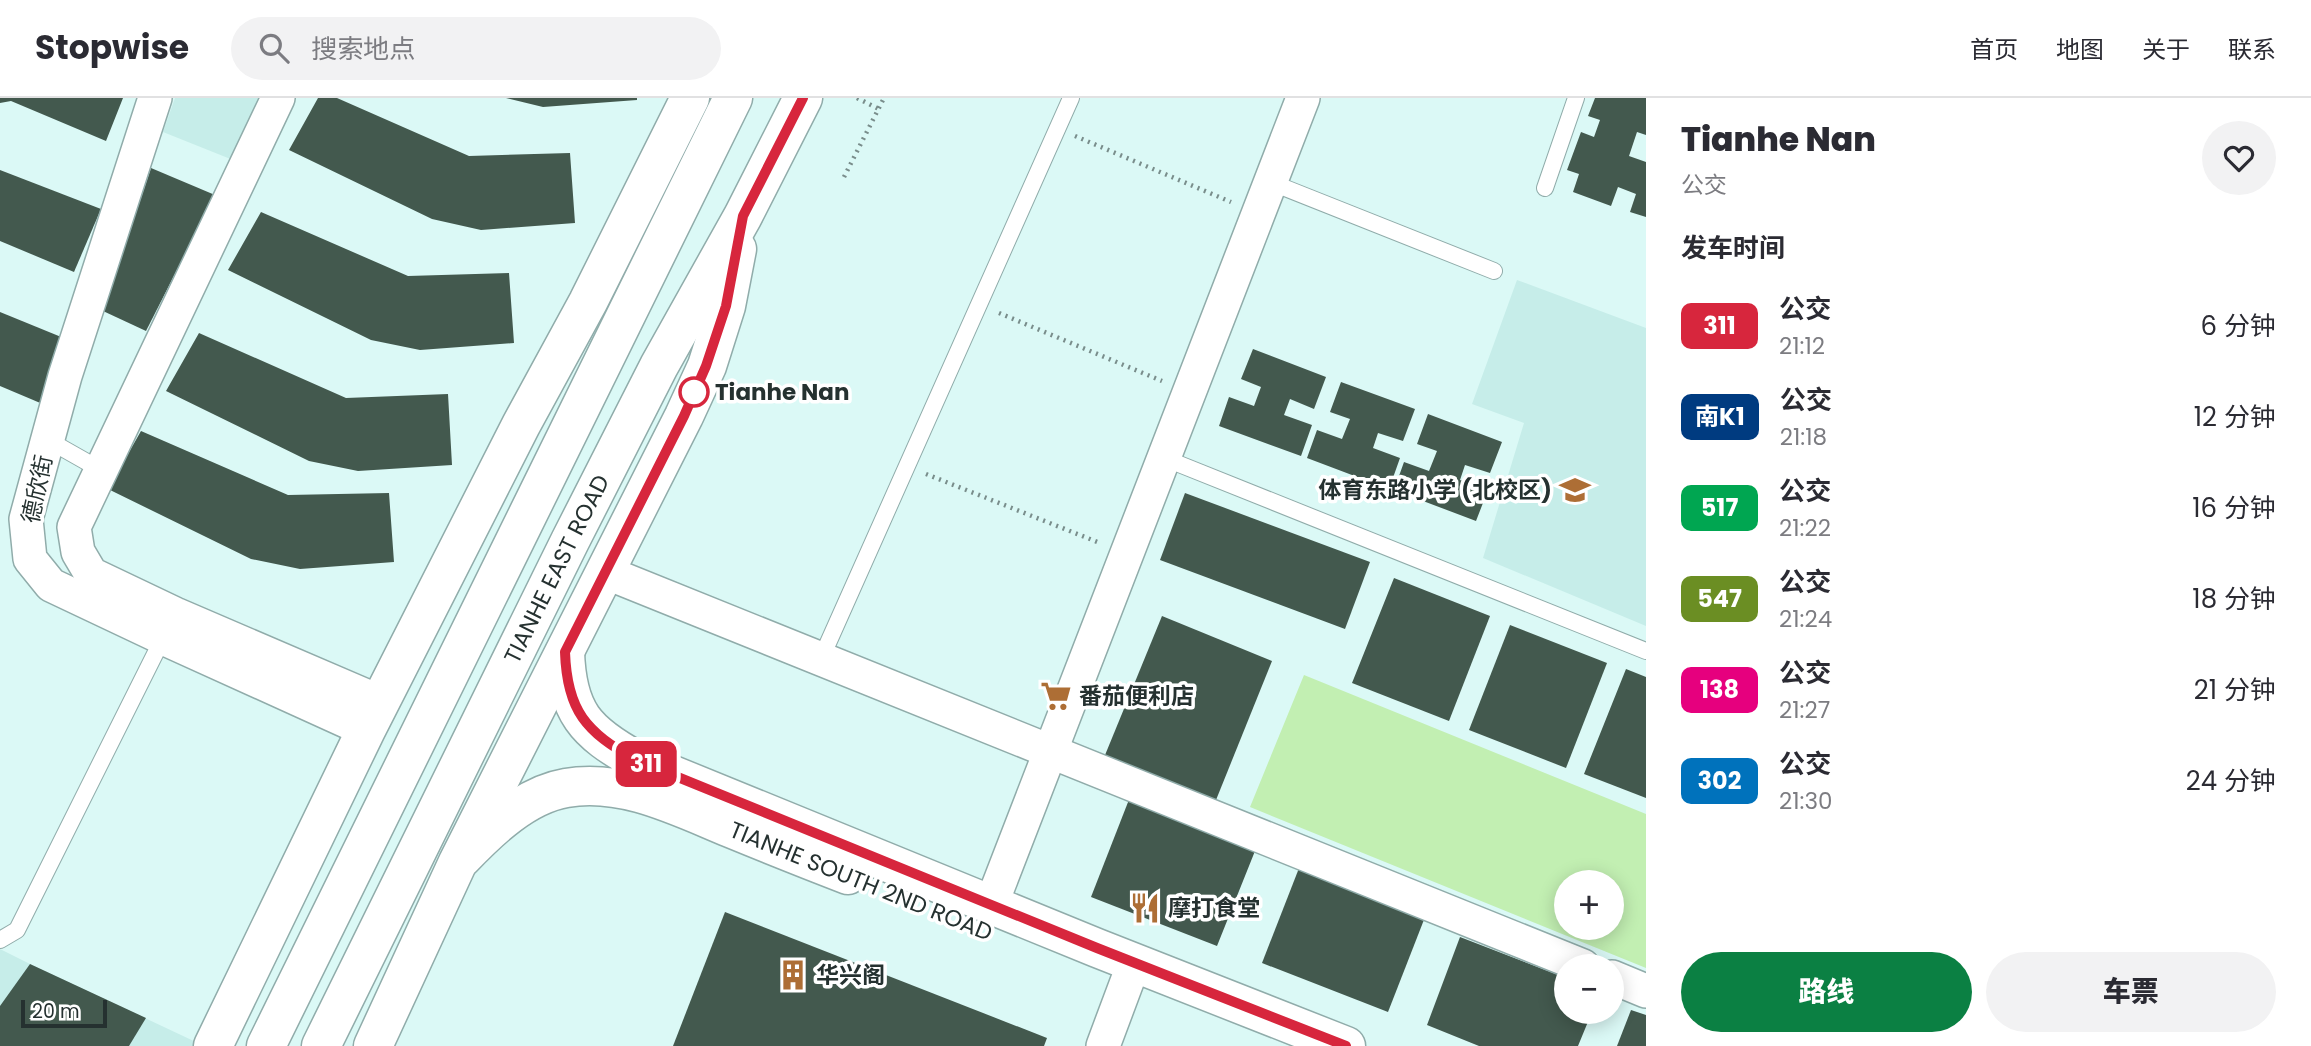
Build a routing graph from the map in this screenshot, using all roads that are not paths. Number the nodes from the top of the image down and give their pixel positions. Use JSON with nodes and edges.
{"nodes":[{"id":1,"x":155,"y":98,"type":"edge"},
{"id":2,"x":278,"y":98,"type":"edge"},
{"id":3,"x":692,"y":98,"type":"edge"},
{"id":4,"x":733,"y":98,"type":"edge"},
{"id":5,"x":803,"y":98,"type":"edge"},
{"id":6,"x":1070,"y":98,"type":"edge"},
{"id":7,"x":1303,"y":98,"type":"edge"},
{"id":8,"x":1576,"y":98,"type":"edge"},
{"id":9,"x":1270,"y":182,"type":"junction"},
{"id":10,"x":1545,"y":188,"type":"dead end"},
{"id":11,"x":743,"y":216,"type":"junction"},
{"id":12,"x":1494,"y":271,"type":"dead end"},
{"id":13,"x":624,"y":319,"type":"junction"},
{"id":14,"x":47,"y":440,"type":"junction"},
{"id":15,"x":1164,"y":458,"type":"junction"},
{"id":16,"x":101,"y":470,"type":"junction"},
{"id":17,"x":605,"y":572,"type":"junction"},
{"id":18,"x":169,"y":626,"type":"junction"},
{"id":19,"x":1646,"y":651,"type":"edge"},
{"id":20,"x":565,"y":652,"type":"junction"},
{"id":21,"x":820,"y":661,"type":"junction"},
{"id":22,"x":373,"y":716,"type":"junction"},
{"id":23,"x":1050,"y":752,"type":"junction"},
{"id":24,"x":458,"y":862,"type":"junction"},
{"id":25,"x":991,"y":905,"type":"junction"},
{"id":26,"x":0,"y":940,"type":"edge"},
{"id":27,"x":1554,"y":954,"type":"edge"},
{"id":28,"x":1129,"y":975,"type":"junction"},
{"id":29,"x":1624,"y":982,"type":"edge"},
{"id":30,"x":1646,"y":991,"type":"edge"},
{"id":31,"x":213,"y":1046,"type":"edge"},
{"id":32,"x":266,"y":1046,"type":"edge"},
{"id":33,"x":321,"y":1046,"type":"edge"},
{"id":34,"x":373,"y":1046,"type":"edge"},
{"id":35,"x":1103,"y":1046,"type":"edge"},
{"id":36,"x":1275,"y":1046,"type":"edge"},
{"id":37,"x":1346,"y":1046,"type":"edge"}],
"edges":[{"from":1,"to":14,"type":"street","name":"德欣街"},
{"from":2,"to":16,"type":"street","name":"德欣街"},
{"from":3,"to":13,"type":"main road"},
{"from":3,"to":22,"type":"main road"},
{"from":4,"to":13,"type":"main road"},
{"from":5,"to":11,"type":"main road","name":"TIANHE EAST ROAD"},
{"from":6,"to":21,"type":"lane"},
{"from":7,"to":9,"type":"street"},
{"from":8,"to":10,"type":"lane"},
{"from":9,"to":12,"type":"lane"},
{"from":9,"to":15,"type":"street"},
{"from":11,"to":17,"type":"main road"},
{"from":11,"to":33,"type":"main road","name":"TIANHE EAST ROAD"},
{"from":13,"to":32,"type":"main road"},
{"from":14,"to":16,"type":"lane"},
{"from":14,"to":18,"type":"street","name":"德欣街"},
{"from":15,"to":19,"type":"lane"},
{"from":15,"to":23,"type":"street"},
{"from":16,"to":18,"type":"street","name":"德欣街"},
{"from":17,"to":20,"type":"main road"},
{"from":17,"to":21,"type":"street"},
{"from":18,"to":22,"type":"street","name":"德欣街"},
{"from":18,"to":26,"type":"lane"},
{"from":20,"to":24,"type":"main road"},
{"from":20,"to":25,"type":"main road","name":"TIANHE SOUTH 2ND ROAD"},
{"from":21,"to":23,"type":"street"},
{"from":22,"to":31,"type":"main road"},
{"from":23,"to":25,"type":"street"},
{"from":23,"to":27,"type":"street"},
{"from":24,"to":28,"type":"main road","name":"TIANHE SOUTH 2ND ROAD"},
{"from":24,"to":34,"type":"main road"},
{"from":25,"to":28,"type":"main road","name":"TIANHE SOUTH 2ND ROAD"},
{"from":28,"to":35,"type":"street"},
{"from":28,"to":36,"type":"main road","name":"TIANHE SOUTH 2ND ROAD"},
{"from":28,"to":37,"type":"main road","name":"TIANHE SOUTH 2ND ROAD"},
{"from":29,"to":30,"type":"street"}]}
